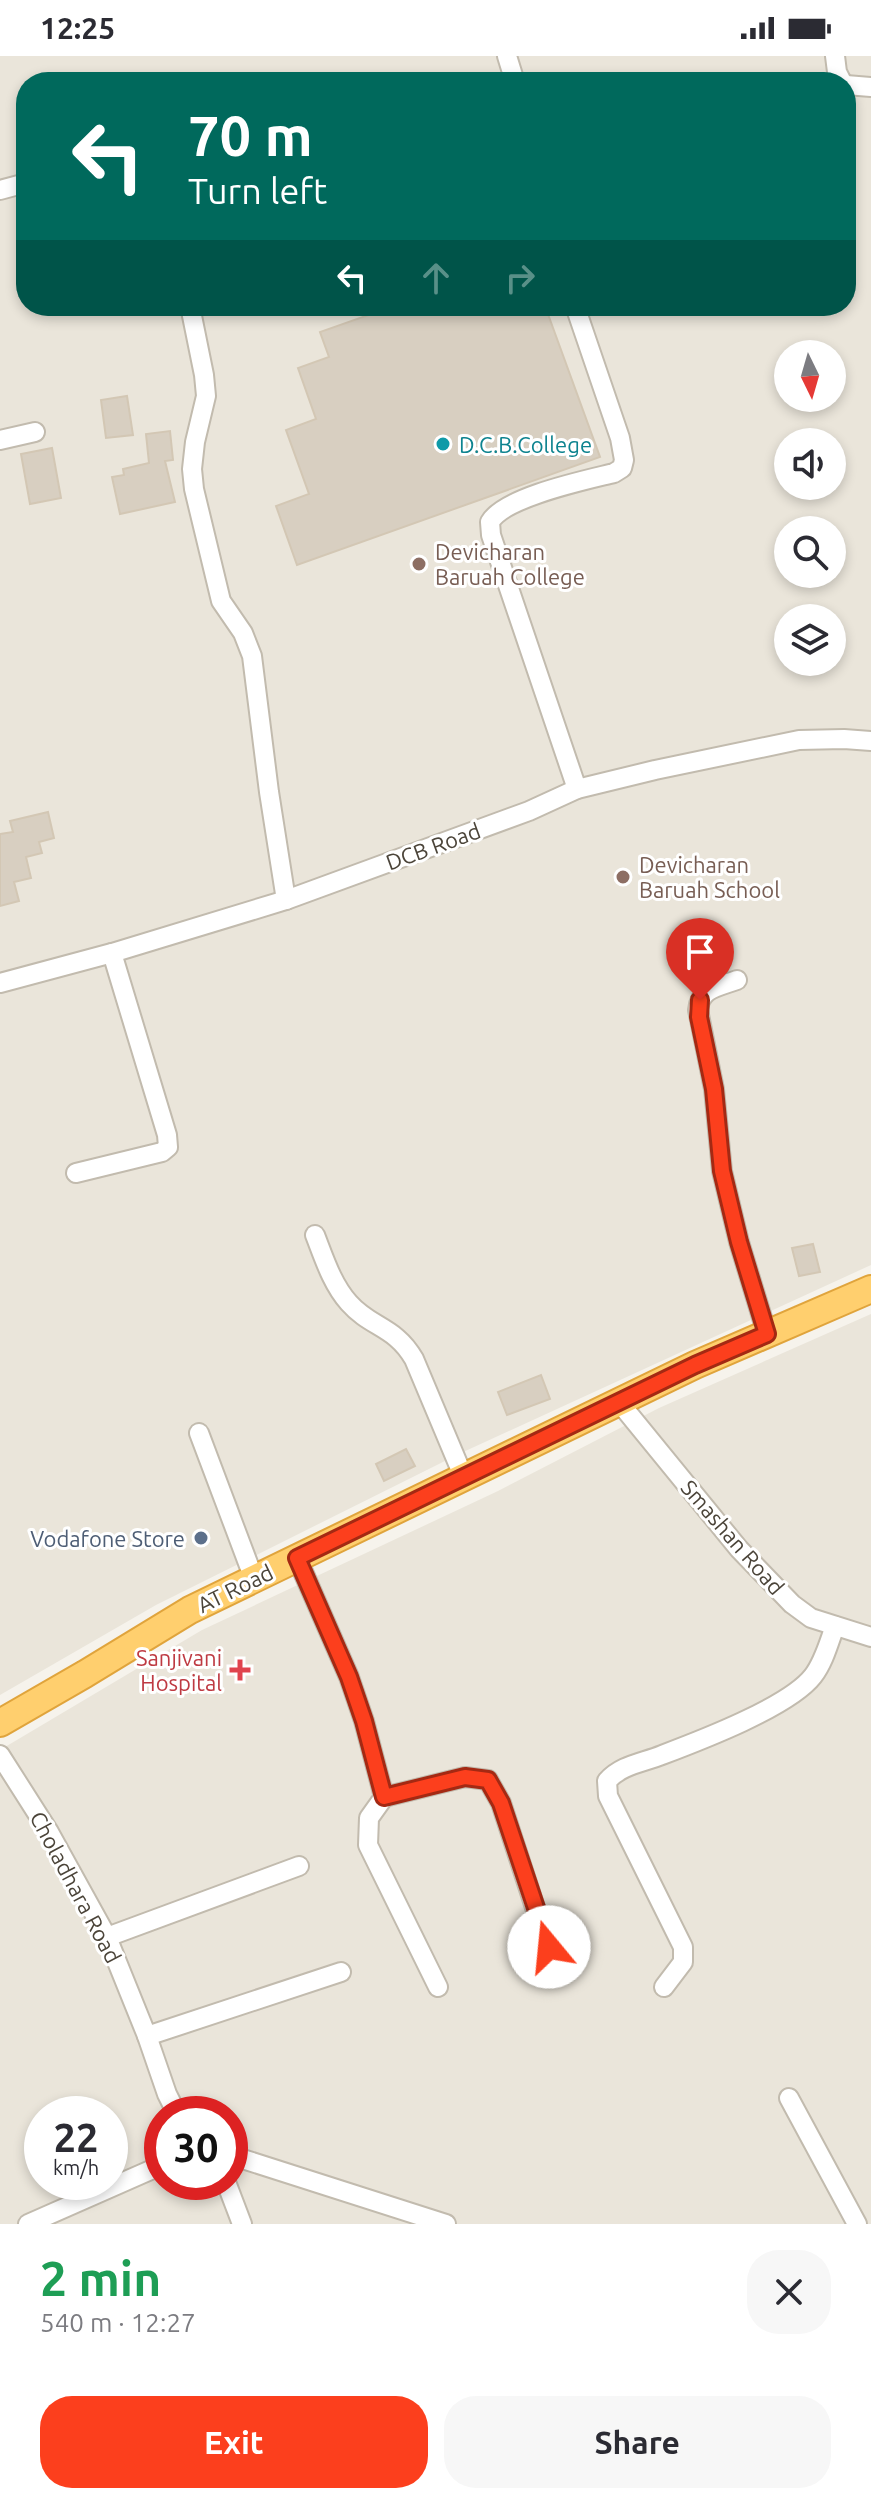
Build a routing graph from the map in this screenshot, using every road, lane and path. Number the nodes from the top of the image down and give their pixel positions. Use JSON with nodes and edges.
{"nodes":[{"id":1,"x":192,"y":316,"type":"edge"},
{"id":2,"x":578,"y":316,"type":"edge"},
{"id":3,"x":35,"y":432,"type":"dead end"},
{"id":4,"x":0,"y":440,"type":"edge"},
{"id":5,"x":871,"y":741,"type":"edge"},
{"id":6,"x":577,"y":789,"type":"junction"},
{"id":7,"x":286,"y":900,"type":"junction"},
{"id":8,"x":112,"y":953,"type":"junction"},
{"id":9,"x":737,"y":980,"type":"dead end"},
{"id":10,"x":0,"y":983,"type":"edge"},
{"id":11,"x":76,"y":1173,"type":"dead end"},
{"id":12,"x":315,"y":1235,"type":"dead end"},
{"id":13,"x":871,"y":1289,"type":"edge"},
{"id":14,"x":767,"y":1334,"type":"junction"},
{"id":15,"x":619,"y":1402,"type":"junction"},
{"id":16,"x":199,"y":1433,"type":"dead end"},
{"id":17,"x":464,"y":1478,"type":"junction"},
{"id":18,"x":297,"y":1558,"type":"junction"},
{"id":19,"x":254,"y":1579,"type":"junction"},
{"id":20,"x":835,"y":1626,"type":"junction"},
{"id":21,"x":871,"y":1637,"type":"edge"},
{"id":22,"x":0,"y":1723,"type":"edge"},
{"id":23,"x":0,"y":1755,"type":"edge"},
{"id":24,"x":384,"y":1797,"type":"junction"},
{"id":25,"x":299,"y":1866,"type":"dead end"},
{"id":26,"x":107,"y":1937,"type":"junction"},
{"id":27,"x":341,"y":1972,"type":"dead end"},
{"id":28,"x":556,"y":1972,"type":"dead end"},
{"id":29,"x":438,"y":1987,"type":"dead end"},
{"id":30,"x":664,"y":1987,"type":"dead end"},
{"id":31,"x":147,"y":2036,"type":"junction"},
{"id":32,"x":168,"y":2096,"type":"edge"},
{"id":33,"x":789,"y":2098,"type":"dead end"},
{"id":34,"x":248,"y":2161,"type":"edge"},
{"id":35,"x":144,"y":2173,"type":"edge"},
{"id":36,"x":233,"y":2200,"type":"edge"},
{"id":37,"x":28,"y":2224,"type":"edge"},
{"id":38,"x":242,"y":2224,"type":"edge"},
{"id":39,"x":446,"y":2224,"type":"edge"},
{"id":40,"x":857,"y":2224,"type":"edge"}],
"edges":[{"from":1,"to":7,"type":"street"},
{"from":2,"to":6,"type":"street"},
{"from":3,"to":4,"type":"street"},
{"from":5,"to":6,"type":"street","name":"DCB Road"},
{"from":6,"to":7,"type":"street","name":"DCB Road"},
{"from":7,"to":8,"type":"street","name":"DCB Road"},
{"from":8,"to":10,"type":"street","name":"DCB Road"},
{"from":8,"to":11,"type":"street"},
{"from":9,"to":14,"type":"street"},
{"from":12,"to":17,"type":"street"},
{"from":13,"to":14,"type":"highway","name":"AT Road"},
{"from":14,"to":15,"type":"highway","name":"AT Road"},
{"from":15,"to":17,"type":"highway","name":"AT Road"},
{"from":15,"to":20,"type":"street","name":"Smashan Road"},
{"from":16,"to":19,"type":"street"},
{"from":17,"to":18,"type":"highway","name":"AT Road"},
{"from":18,"to":19,"type":"highway","name":"AT Road"},
{"from":18,"to":24,"type":"street"},
{"from":19,"to":22,"type":"highway","name":"AT Road"},
{"from":20,"to":21,"type":"street","name":"Smashan Road"},
{"from":20,"to":30,"type":"street"},
{"from":23,"to":26,"type":"street","name":"Choladhara Road"},
{"from":24,"to":28,"type":"street"},
{"from":24,"to":29,"type":"street"},
{"from":25,"to":26,"type":"street"},
{"from":26,"to":31,"type":"street","name":"Choladhara Road"},
{"from":27,"to":31,"type":"street"},
{"from":31,"to":32,"type":"street","name":"Choladhara Road"},
{"from":33,"to":40,"type":"street"},
{"from":34,"to":39,"type":"street"},
{"from":35,"to":37,"type":"street"},
{"from":36,"to":38,"type":"street"}]}
